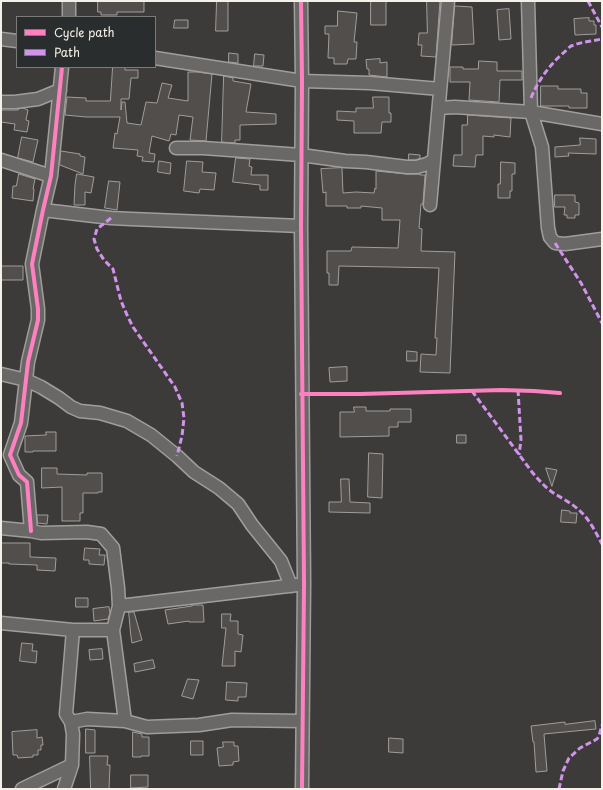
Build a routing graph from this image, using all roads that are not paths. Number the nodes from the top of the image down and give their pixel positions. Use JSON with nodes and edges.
{"nodes":[{"id":1,"x":69,"y":1,"type":"edge"},
{"id":2,"x":301,"y":1,"type":"edge"},
{"id":3,"x":448,"y":1,"type":"edge"},
{"id":4,"x":528,"y":1,"type":"edge"},
{"id":5,"x":69,"y":16,"type":"edge"},
{"id":6,"x":1,"y":39,"type":"edge"},
{"id":7,"x":16,"y":41,"type":"edge"},
{"id":8,"x":156,"y":58,"type":"edge"},
{"id":9,"x":62,"y":68,"type":"edge"},
{"id":10,"x":302,"y":80,"type":"junction"},
{"id":11,"x":440,"y":89,"type":"junction"},
{"id":12,"x":60,"y":90,"type":"junction"},
{"id":13,"x":1,"y":102,"type":"edge"},
{"id":14,"x":439,"y":108,"type":"junction"},
{"id":15,"x":531,"y":112,"type":"junction"},
{"id":16,"x":602,"y":124,"type":"edge"},
{"id":17,"x":176,"y":148,"type":"dead end"},
{"id":18,"x":302,"y":155,"type":"junction"},
{"id":19,"x":1,"y":160,"type":"edge"},
{"id":20,"x":434,"y":160,"type":"junction"},
{"id":21,"x":51,"y":176,"type":"junction"},
{"id":22,"x":430,"y":205,"type":"dead end"},
{"id":23,"x":43,"y":210,"type":"junction"},
{"id":24,"x":301,"y":226,"type":"junction"},
{"id":25,"x":602,"y":240,"type":"edge"},
{"id":26,"x":1,"y":374,"type":"edge"},
{"id":27,"x":26,"y":380,"type":"junction"},
{"id":28,"x":1,"y":528,"type":"edge"},
{"id":29,"x":31,"y":531,"type":"junction"},
{"id":30,"x":304,"y":584,"type":"junction"},
{"id":31,"x":291,"y":586,"type":"junction"},
{"id":32,"x":118,"y":606,"type":"junction"},
{"id":33,"x":1,"y":623,"type":"edge"},
{"id":34,"x":73,"y":630,"type":"junction"},
{"id":35,"x":113,"y":630,"type":"junction"},
{"id":36,"x":125,"y":721,"type":"junction"},
{"id":37,"x":302,"y":721,"type":"junction"},
{"id":38,"x":71,"y":722,"type":"junction"},
{"id":39,"x":72,"y":765,"type":"junction"},
{"id":40,"x":22,"y":789,"type":"edge"},
{"id":41,"x":64,"y":789,"type":"edge"},
{"id":42,"x":302,"y":789,"type":"edge"}],
"edges":[{"from":1,"to":5,"type":"street"},
{"from":2,"to":10,"type":"street"},
{"from":3,"to":11,"type":"street"},
{"from":4,"to":15,"type":"street"},
{"from":6,"to":7,"type":"street"},
{"from":8,"to":10,"type":"street"},
{"from":9,"to":12,"type":"street"},
{"from":10,"to":11,"type":"street"},
{"from":10,"to":18,"type":"street"},
{"from":11,"to":14,"type":"street"},
{"from":12,"to":13,"type":"street"},
{"from":12,"to":21,"type":"street"},
{"from":14,"to":15,"type":"street"},
{"from":14,"to":20,"type":"street"},
{"from":15,"to":16,"type":"street"},
{"from":15,"to":25,"type":"street"},
{"from":17,"to":18,"type":"street"},
{"from":18,"to":20,"type":"street"},
{"from":18,"to":24,"type":"street"},
{"from":19,"to":21,"type":"street"},
{"from":20,"to":22,"type":"street"},
{"from":21,"to":23,"type":"street"},
{"from":23,"to":24,"type":"street"},
{"from":23,"to":27,"type":"street"},
{"from":24,"to":30,"type":"street"},
{"from":26,"to":27,"type":"street"},
{"from":27,"to":29,"type":"street"},
{"from":27,"to":31,"type":"street"},
{"from":28,"to":29,"type":"street"},
{"from":29,"to":32,"type":"street"},
{"from":30,"to":31,"type":"street"},
{"from":30,"to":37,"type":"street"},
{"from":31,"to":32,"type":"street"},
{"from":32,"to":35,"type":"street"},
{"from":33,"to":34,"type":"street"},
{"from":34,"to":35,"type":"street"},
{"from":34,"to":38,"type":"street"},
{"from":35,"to":36,"type":"street"},
{"from":36,"to":37,"type":"street"},
{"from":36,"to":38,"type":"street"},
{"from":37,"to":42,"type":"street"},
{"from":38,"to":39,"type":"street"},
{"from":39,"to":40,"type":"street"},
{"from":39,"to":41,"type":"street"}]}
